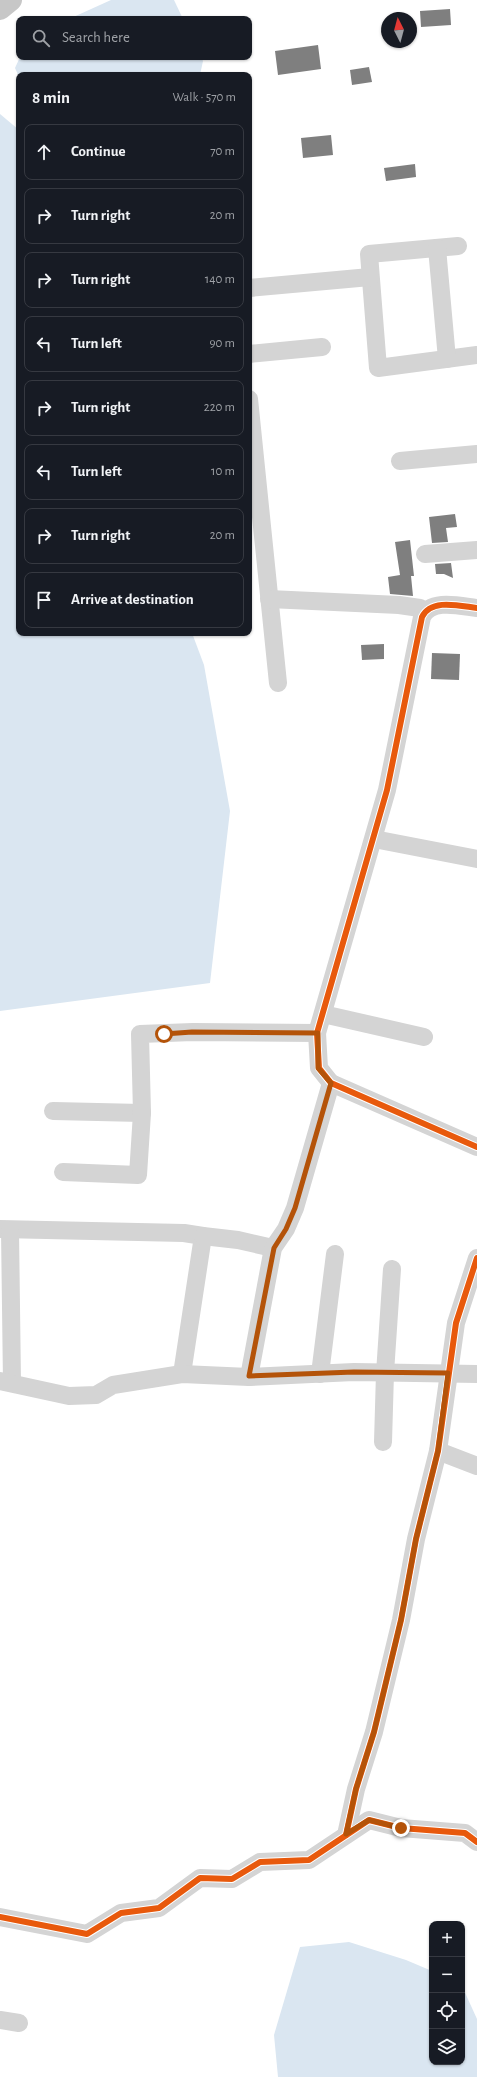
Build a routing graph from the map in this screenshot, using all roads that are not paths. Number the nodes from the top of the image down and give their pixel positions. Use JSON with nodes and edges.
{"nodes":[{"id":1,"x":11,"y":0,"type":"edge"},
{"id":2,"x":0,"y":9,"type":"edge"},
{"id":3,"x":458,"y":246,"type":"dead end"},
{"id":4,"x":437,"y":248,"type":"junction"},
{"id":5,"x":370,"y":277,"type":"junction"},
{"id":6,"x":252,"y":288,"type":"edge"},
{"id":7,"x":322,"y":347,"type":"dead end"},
{"id":8,"x":252,"y":354,"type":"edge"},
{"id":9,"x":477,"y":355,"type":"edge"},
{"id":10,"x":447,"y":359,"type":"junction"},
{"id":11,"x":252,"y":429,"type":"edge"},
{"id":12,"x":477,"y":454,"type":"edge"},
{"id":13,"x":400,"y":461,"type":"dead end"},
{"id":14,"x":477,"y":550,"type":"edge"},
{"id":15,"x":425,"y":554,"type":"dead end"},
{"id":16,"x":269,"y":599,"type":"junction"},
{"id":17,"x":477,"y":608,"type":"edge"},
{"id":18,"x":425,"y":611,"type":"junction"},
{"id":19,"x":278,"y":683,"type":"dead end"},
{"id":20,"x":374,"y":839,"type":"junction"},
{"id":21,"x":477,"y":860,"type":"edge"},
{"id":22,"x":323,"y":1014,"type":"junction"},
{"id":23,"x":318,"y":1033,"type":"junction"},
{"id":24,"x":424,"y":1037,"type":"dead end"},
{"id":25,"x":331,"y":1083,"type":"junction"},
{"id":26,"x":53,"y":1112,"type":"dead end"},
{"id":27,"x":142,"y":1113,"type":"junction"},
{"id":28,"x":477,"y":1147,"type":"edge"},
{"id":29,"x":63,"y":1172,"type":"dead end"},
{"id":30,"x":5,"y":1229,"type":"edge"},
{"id":31,"x":203,"y":1236,"type":"junction"},
{"id":32,"x":274,"y":1248,"type":"junction"},
{"id":33,"x":335,"y":1254,"type":"dead end"},
{"id":34,"x":477,"y":1258,"type":"edge"},
{"id":35,"x":392,"y":1269,"type":"dead end"},
{"id":36,"x":385,"y":1373,"type":"junction"},
{"id":37,"x":448,"y":1373,"type":"junction"},
{"id":38,"x":182,"y":1374,"type":"junction"},
{"id":39,"x":320,"y":1374,"type":"junction"},
{"id":40,"x":477,"y":1374,"type":"edge"},
{"id":41,"x":249,"y":1376,"type":"junction"},
{"id":42,"x":6,"y":1382,"type":"edge"},
{"id":43,"x":383,"y":1442,"type":"dead end"},
{"id":44,"x":438,"y":1451,"type":"junction"},
{"id":45,"x":477,"y":1466,"type":"edge"},
{"id":46,"x":346,"y":1834,"type":"junction"},
{"id":47,"x":477,"y":1842,"type":"edge"},
{"id":48,"x":0,"y":1917,"type":"edge"},
{"id":49,"x":0,"y":2020,"type":"edge"},
{"id":50,"x":19,"y":2023,"type":"dead end"}],
"edges":[{"from":1,"to":2,"type":"main road"},
{"from":3,"to":4,"type":"street"},
{"from":4,"to":5,"type":"street"},
{"from":4,"to":10,"type":"street"},
{"from":5,"to":6,"type":"street"},
{"from":5,"to":10,"type":"street"},
{"from":7,"to":8,"type":"street"},
{"from":9,"to":10,"type":"street"},
{"from":11,"to":16,"type":"street"},
{"from":12,"to":13,"type":"street"},
{"from":14,"to":15,"type":"street"},
{"from":16,"to":18,"type":"street"},
{"from":16,"to":19,"type":"street"},
{"from":17,"to":18,"type":"street"},
{"from":18,"to":20,"type":"street"},
{"from":20,"to":21,"type":"street"},
{"from":20,"to":22,"type":"street"},
{"from":22,"to":23,"type":"street"},
{"from":22,"to":24,"type":"street"},
{"from":23,"to":25,"type":"street"},
{"from":23,"to":27,"type":"street"},
{"from":25,"to":28,"type":"street"},
{"from":25,"to":32,"type":"street"},
{"from":26,"to":27,"type":"street"},
{"from":27,"to":29,"type":"street"},
{"from":30,"to":31,"type":"street"},
{"from":30,"to":42,"type":"street"},
{"from":31,"to":32,"type":"street"},
{"from":31,"to":38,"type":"street"},
{"from":32,"to":41,"type":"street"},
{"from":33,"to":39,"type":"street"},
{"from":34,"to":37,"type":"street"},
{"from":35,"to":36,"type":"street"},
{"from":36,"to":37,"type":"street"},
{"from":36,"to":39,"type":"street"},
{"from":36,"to":43,"type":"street"},
{"from":37,"to":40,"type":"street"},
{"from":37,"to":44,"type":"street"},
{"from":38,"to":41,"type":"street"},
{"from":38,"to":42,"type":"street"},
{"from":39,"to":41,"type":"street"},
{"from":44,"to":45,"type":"street"},
{"from":44,"to":46,"type":"street"},
{"from":46,"to":47,"type":"street"},
{"from":46,"to":48,"type":"street"},
{"from":49,"to":50,"type":"street"}]}
